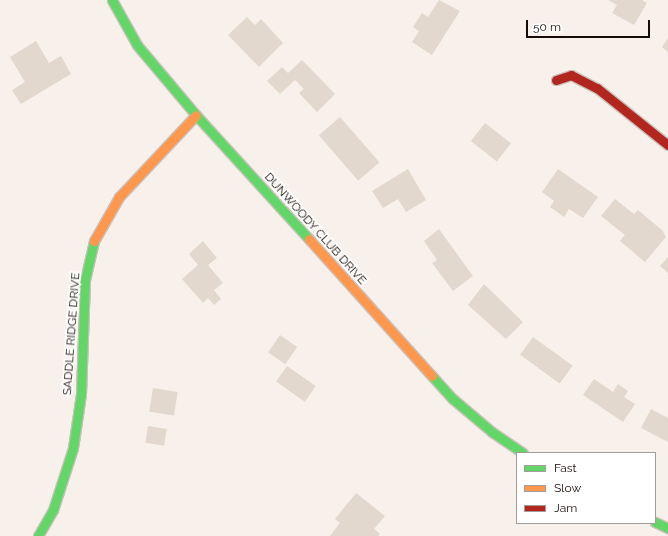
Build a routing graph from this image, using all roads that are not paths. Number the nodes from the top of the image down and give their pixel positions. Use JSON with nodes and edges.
{"nodes":[{"id":1,"x":112,"y":0,"type":"edge"},
{"id":2,"x":556,"y":80,"type":"dead end"},
{"id":3,"x":196,"y":115,"type":"junction"},
{"id":4,"x":668,"y":145,"type":"edge"},
{"id":5,"x":522,"y":452,"type":"edge"},
{"id":6,"x":656,"y":522,"type":"edge"},
{"id":7,"x":668,"y":528,"type":"edge"},
{"id":8,"x":38,"y":536,"type":"edge"}],
"edges":[{"from":1,"to":3,"type":"street","name":"DUNWOODY CLUB DRIVE"},
{"from":2,"to":4,"type":"street"},
{"from":3,"to":5,"type":"street","name":"DUNWOODY CLUB DRIVE"},
{"from":3,"to":8,"type":"street","name":"SADDLE RIDGE DRIVE"},
{"from":6,"to":7,"type":"street"}]}
